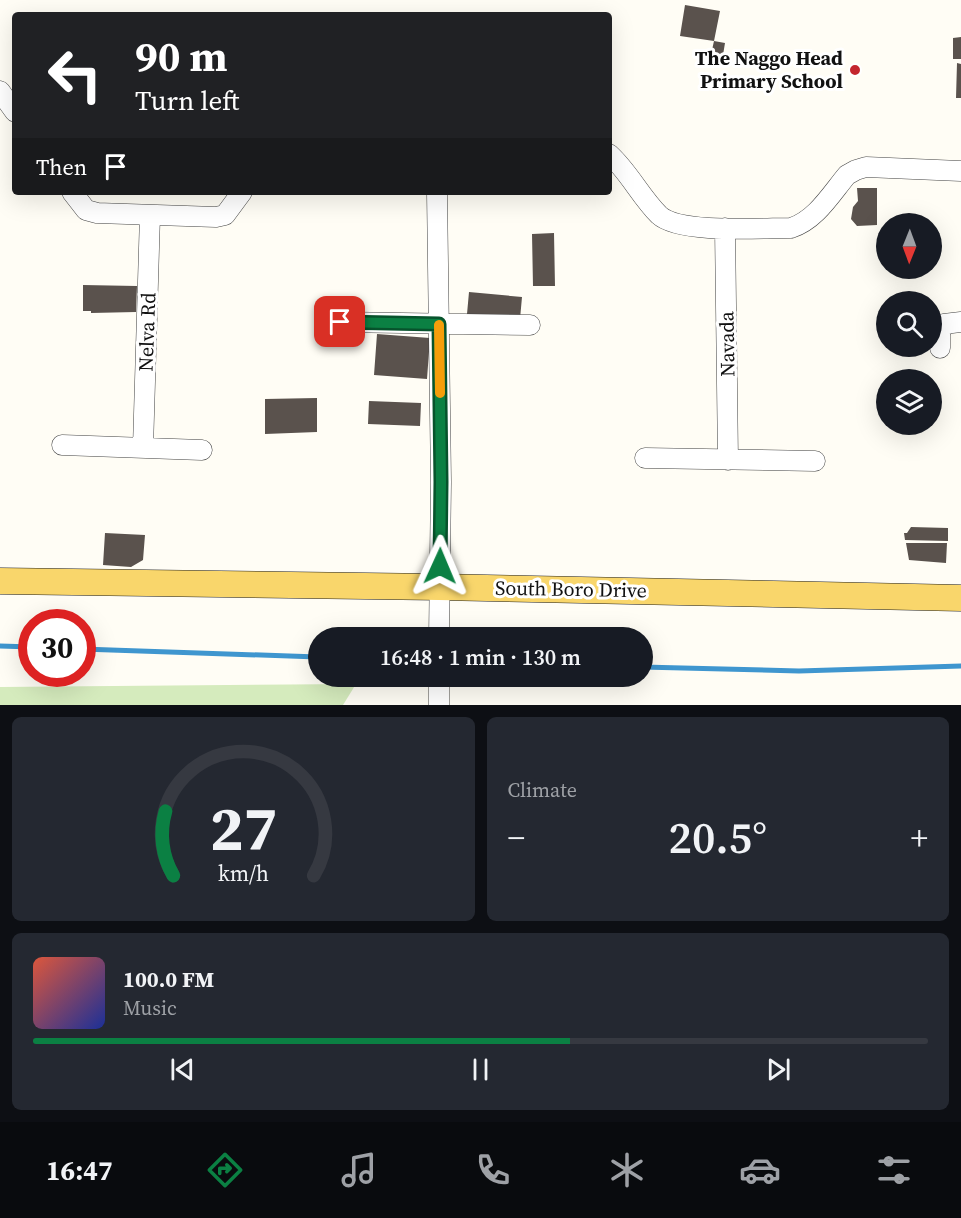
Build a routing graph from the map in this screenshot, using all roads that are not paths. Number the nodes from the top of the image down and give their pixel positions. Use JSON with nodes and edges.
{"nodes":[{"id":1,"x":0,"y":91,"type":"edge"},
{"id":2,"x":12,"y":108,"type":"edge"},
{"id":3,"x":612,"y":157,"type":"edge"},
{"id":4,"x":961,"y":171,"type":"edge"},
{"id":5,"x":74,"y":195,"type":"edge"},
{"id":6,"x":240,"y":195,"type":"edge"},
{"id":7,"x":437,"y":195,"type":"edge"},
{"id":8,"x":150,"y":215,"type":"junction"},
{"id":9,"x":725,"y":228,"type":"junction"},
{"id":10,"x":340,"y":322,"type":"dead end"},
{"id":11,"x":961,"y":322,"type":"edge"},
{"id":12,"x":439,"y":324,"type":"junction"},
{"id":13,"x":530,"y":325,"type":"dead end"},
{"id":14,"x":942,"y":328,"type":"edge"},
{"id":15,"x":62,"y":445,"type":"dead end"},
{"id":16,"x":143,"y":448,"type":"junction"},
{"id":17,"x":202,"y":450,"type":"dead end"},
{"id":18,"x":645,"y":458,"type":"dead end"},
{"id":19,"x":728,"y":460,"type":"junction"},
{"id":20,"x":815,"y":461,"type":"dead end"},
{"id":21,"x":0,"y":581,"type":"edge"},
{"id":22,"x":439,"y":587,"type":"junction"},
{"id":23,"x":961,"y":598,"type":"edge"},
{"id":24,"x":439,"y":627,"type":"edge"}],
"edges":[{"from":1,"to":2,"type":"street"},
{"from":3,"to":9,"type":"street"},
{"from":4,"to":9,"type":"street"},
{"from":5,"to":8,"type":"street"},
{"from":6,"to":8,"type":"street"},
{"from":7,"to":12,"type":"street"},
{"from":8,"to":16,"type":"street","name":"Nelva Rd"},
{"from":9,"to":19,"type":"street","name":"Navada"},
{"from":10,"to":12,"type":"street"},
{"from":11,"to":14,"type":"street"},
{"from":12,"to":13,"type":"street"},
{"from":12,"to":22,"type":"street"},
{"from":15,"to":16,"type":"street"},
{"from":16,"to":17,"type":"street"},
{"from":18,"to":19,"type":"street"},
{"from":19,"to":20,"type":"street"},
{"from":21,"to":22,"type":"main road","name":"South Boro Drive"},
{"from":22,"to":23,"type":"main road","name":"South Boro Drive"},
{"from":22,"to":24,"type":"street"}]}
